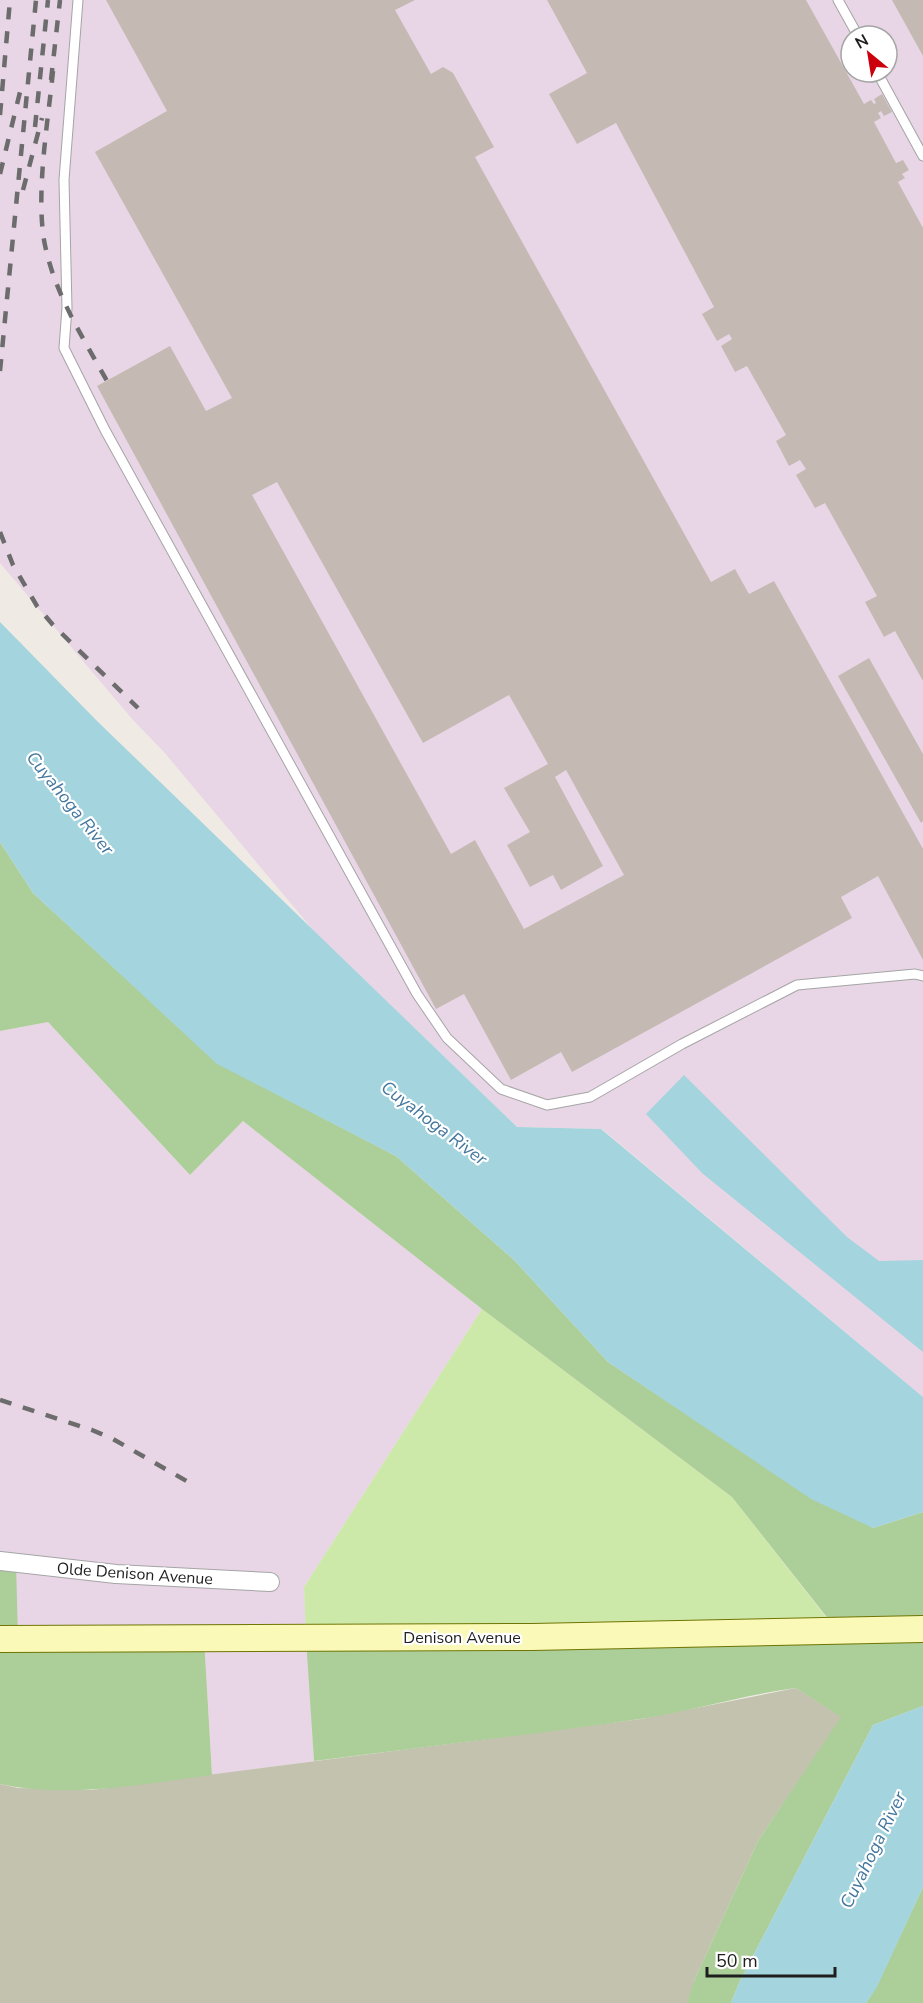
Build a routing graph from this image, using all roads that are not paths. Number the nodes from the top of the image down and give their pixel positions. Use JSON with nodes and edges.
{"nodes":[{"id":1,"x":78,"y":0,"type":"edge"},
{"id":2,"x":838,"y":0,"type":"edge"},
{"id":3,"x":851,"y":24,"type":"edge"},
{"id":4,"x":884,"y":84,"type":"edge"},
{"id":5,"x":923,"y":156,"type":"edge"},
{"id":6,"x":923,"y":976,"type":"edge"},
{"id":7,"x":0,"y":1561,"type":"edge"},
{"id":8,"x":270,"y":1582,"type":"dead end"},
{"id":9,"x":923,"y":1629,"type":"edge"},
{"id":10,"x":0,"y":1639,"type":"edge"}],
"edges":[{"from":1,"to":6,"type":"lane"},
{"from":2,"to":3,"type":"lane"},
{"from":4,"to":5,"type":"lane"},
{"from":7,"to":8,"type":"street","name":"Olde Denison Avenue"},
{"from":9,"to":10,"type":"main road","name":"Denison Avenue"}]}
